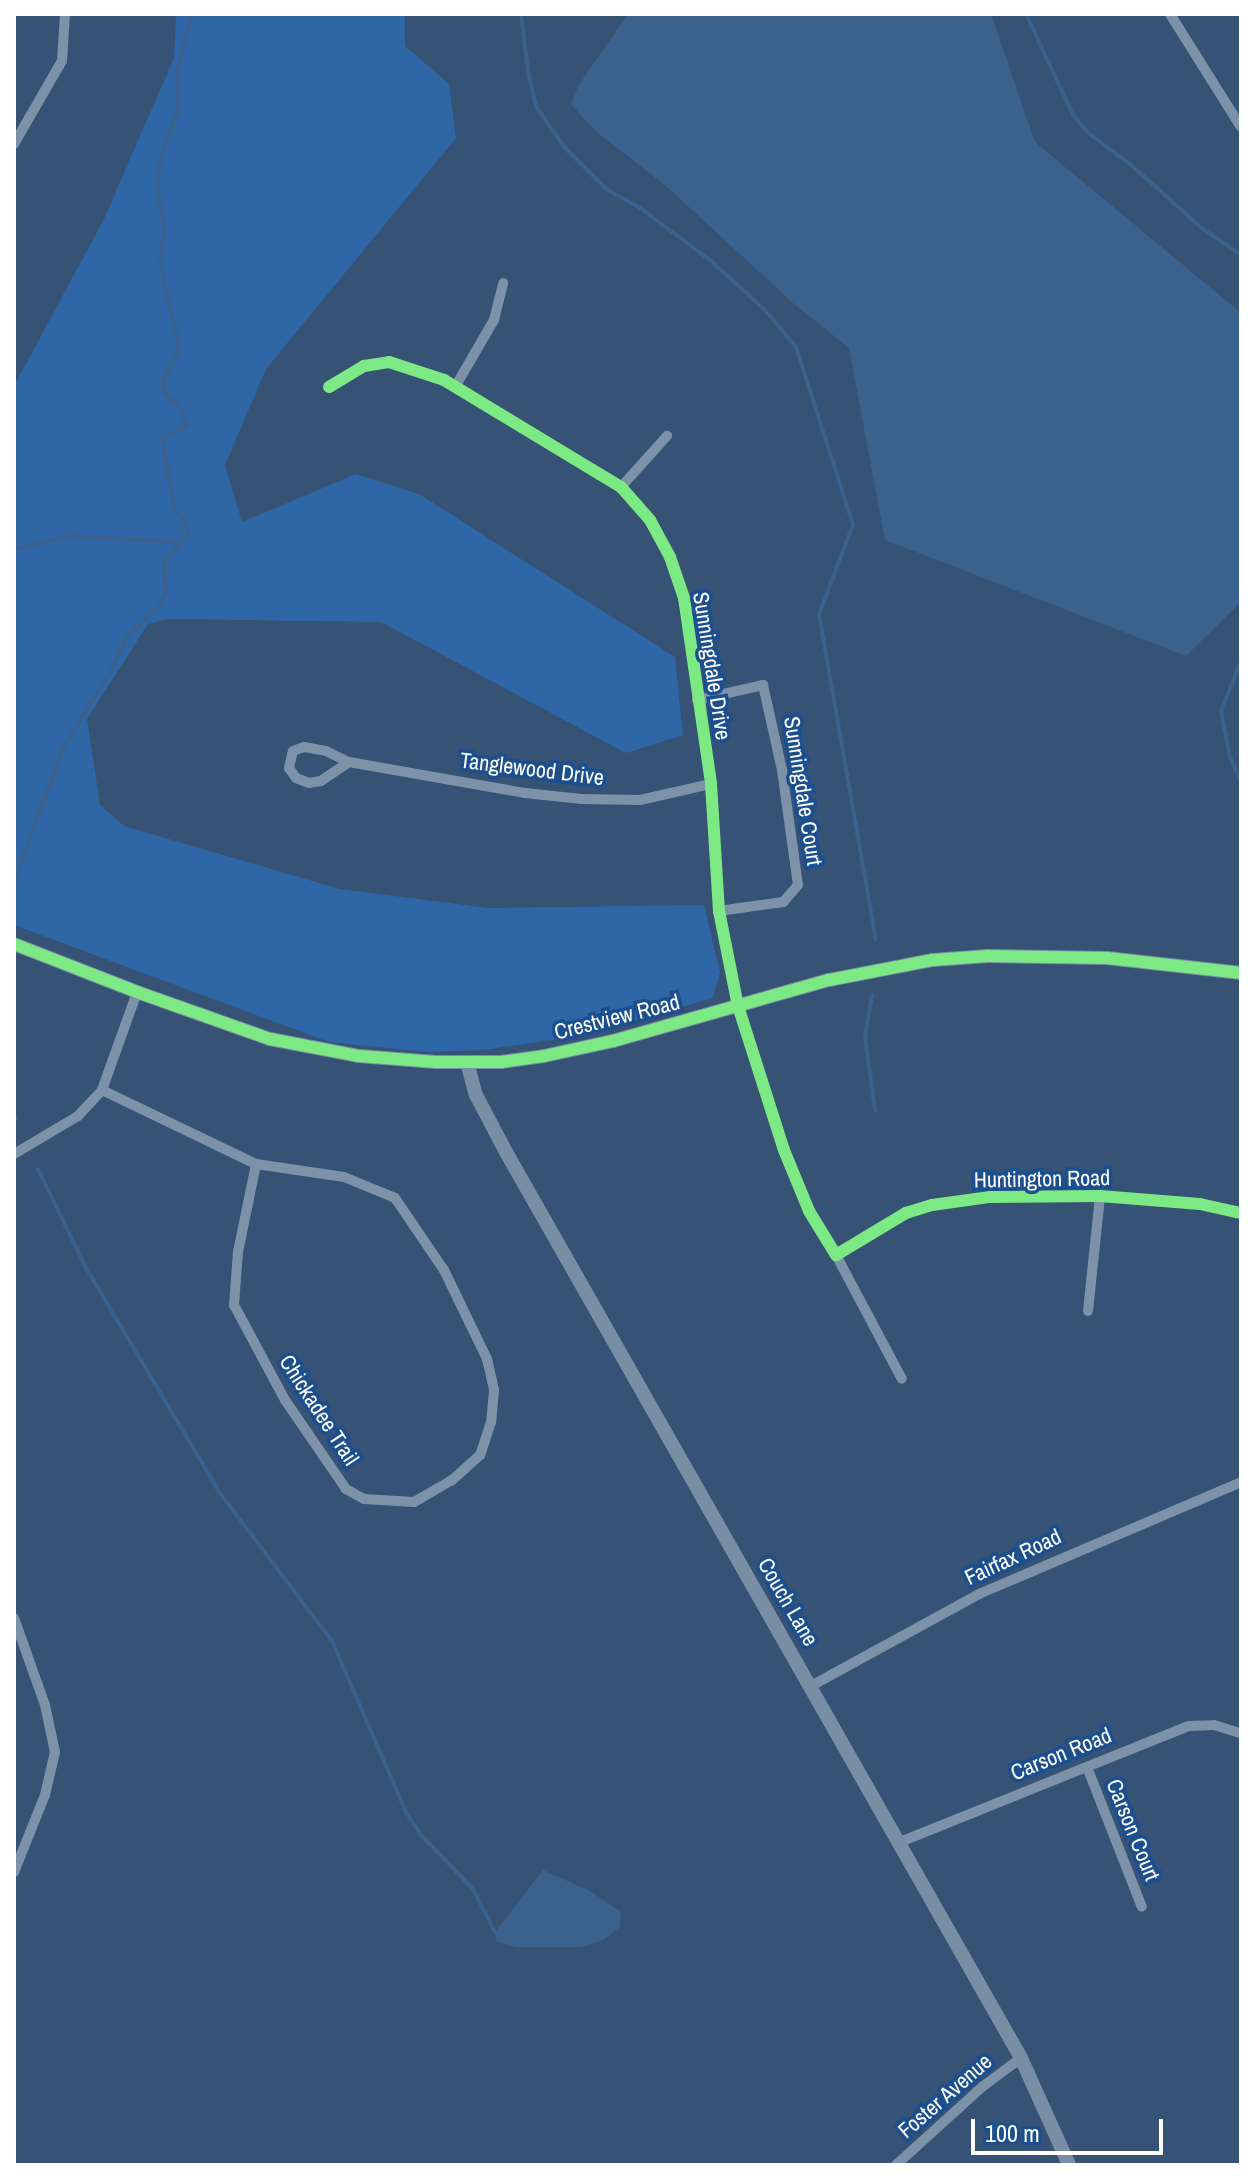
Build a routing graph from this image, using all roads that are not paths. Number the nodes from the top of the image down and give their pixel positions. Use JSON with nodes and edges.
{"nodes":[{"id":1,"x":65,"y":14,"type":"edge"},
{"id":2,"x":1170,"y":14,"type":"edge"},
{"id":3,"x":1241,"y":127,"type":"edge"},
{"id":4,"x":14,"y":144,"type":"edge"},
{"id":5,"x":503,"y":283,"type":"dead end"},
{"id":6,"x":329,"y":387,"type":"dead end"},
{"id":7,"x":455,"y":387,"type":"junction"},
{"id":8,"x":667,"y":436,"type":"dead end"},
{"id":9,"x":621,"y":487,"type":"junction"},
{"id":10,"x":697,"y":700,"type":"junction"},
{"id":11,"x":349,"y":762,"type":"junction"},
{"id":12,"x":711,"y":784,"type":"junction"},
{"id":13,"x":719,"y":911,"type":"junction"},
{"id":14,"x":14,"y":944,"type":"edge"},
{"id":15,"x":1241,"y":973,"type":"edge"},
{"id":16,"x":137,"y":992,"type":"junction"},
{"id":17,"x":738,"y":1006,"type":"junction"},
{"id":18,"x":467,"y":1062,"type":"junction"},
{"id":19,"x":102,"y":1090,"type":"junction"},
{"id":20,"x":14,"y":1154,"type":"edge"},
{"id":21,"x":256,"y":1164,"type":"junction"},
{"id":22,"x":1100,"y":1196,"type":"junction"},
{"id":23,"x":1241,"y":1213,"type":"edge"},
{"id":24,"x":836,"y":1255,"type":"junction"},
{"id":25,"x":1088,"y":1311,"type":"dead end"},
{"id":26,"x":902,"y":1379,"type":"dead end"},
{"id":27,"x":1241,"y":1482,"type":"edge"},
{"id":28,"x":14,"y":1618,"type":"edge"},
{"id":29,"x":811,"y":1686,"type":"junction"},
{"id":30,"x":1241,"y":1733,"type":"edge"},
{"id":31,"x":1087,"y":1767,"type":"junction"},
{"id":32,"x":900,"y":1842,"type":"junction"},
{"id":33,"x":14,"y":1872,"type":"edge"},
{"id":34,"x":1142,"y":1907,"type":"dead end"},
{"id":35,"x":1021,"y":2058,"type":"junction"},
{"id":36,"x":896,"y":2165,"type":"edge"},
{"id":37,"x":1069,"y":2165,"type":"edge"}],
"edges":[{"from":1,"to":4,"type":"street"},
{"from":2,"to":3,"type":"street"},
{"from":5,"to":7,"type":"street"},
{"from":6,"to":7,"type":"street","name":"Sunningdale Drive"},
{"from":7,"to":9,"type":"street","name":"Sunningdale Drive"},
{"from":8,"to":9,"type":"street"},
{"from":9,"to":10,"type":"street","name":"Sunningdale Drive"},
{"from":10,"to":12,"type":"street","name":"Sunningdale Drive"},
{"from":10,"to":13,"type":"street","name":"Sunningdale Court"},
{"from":11,"to":11,"type":"street","name":"Tanglewood Drive"},
{"from":11,"to":12,"type":"street","name":"Tanglewood Drive"},
{"from":12,"to":13,"type":"street","name":"Sunningdale Drive"},
{"from":13,"to":17,"type":"street","name":"Sunningdale Drive"},
{"from":14,"to":16,"type":"street","name":"Crestview Road"},
{"from":15,"to":17,"type":"street","name":"Crestview Road"},
{"from":16,"to":18,"type":"street","name":"Crestview Road"},
{"from":16,"to":19,"type":"street"},
{"from":17,"to":18,"type":"street","name":"Crestview Road"},
{"from":17,"to":24,"type":"street"},
{"from":18,"to":29,"type":"street","name":"Couch Lane"},
{"from":19,"to":20,"type":"street"},
{"from":19,"to":21,"type":"street","name":"Chickadee Trail"},
{"from":21,"to":21,"type":"street","name":"Chickadee Trail"},
{"from":22,"to":23,"type":"street","name":"Huntington Road"},
{"from":22,"to":24,"type":"street","name":"Huntington Road"},
{"from":22,"to":25,"type":"street"},
{"from":24,"to":26,"type":"street"},
{"from":27,"to":29,"type":"street","name":"Fairfax Road"},
{"from":28,"to":33,"type":"street"},
{"from":29,"to":32,"type":"street","name":"Couch Lane"},
{"from":30,"to":31,"type":"street","name":"Carson Road"},
{"from":31,"to":32,"type":"street","name":"Carson Road"},
{"from":31,"to":34,"type":"street","name":"Carson Court"},
{"from":32,"to":35,"type":"street","name":"Couch Lane"},
{"from":35,"to":36,"type":"street","name":"Foster Avenue"},
{"from":35,"to":37,"type":"street","name":"Couch Lane"}]}
